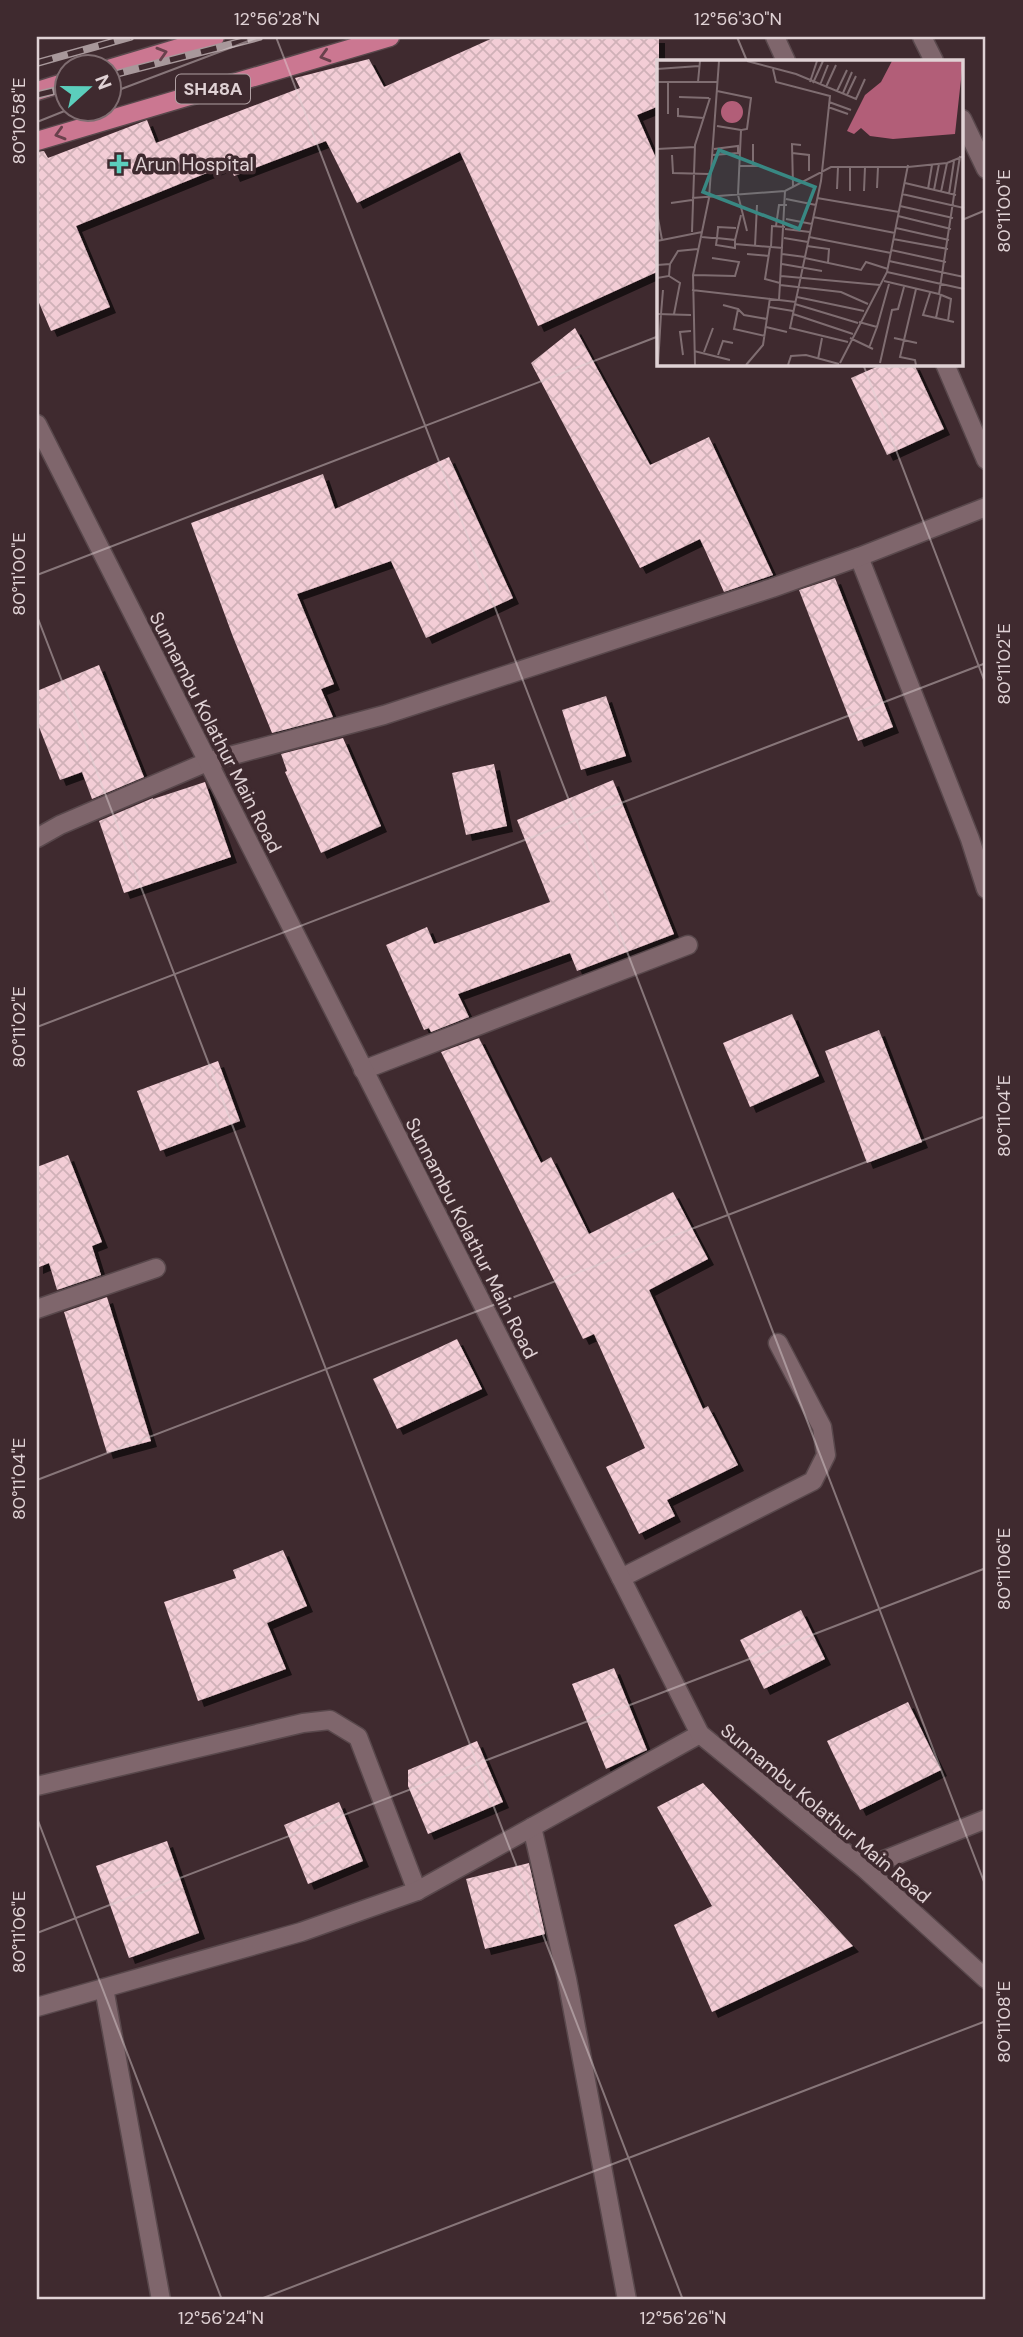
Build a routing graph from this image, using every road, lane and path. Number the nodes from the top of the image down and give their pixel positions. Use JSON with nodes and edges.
{"nodes":[{"id":1,"x":215,"y":37,"type":"edge"},
{"id":2,"x":390,"y":37,"type":"edge"},
{"id":3,"x":775,"y":37,"type":"edge"},
{"id":4,"x":922,"y":37,"type":"edge"},
{"id":5,"x":786,"y":60,"type":"edge"},
{"id":6,"x":934,"y":60,"type":"edge"},
{"id":7,"x":122,"y":65,"type":"edge"},
{"id":8,"x":964,"y":122,"type":"edge"},
{"id":9,"x":37,"y":141,"type":"edge"},
{"id":10,"x":986,"y":169,"type":"edge"},
{"id":11,"x":946,"y":366,"type":"edge"},
{"id":12,"x":37,"y":424,"type":"edge"},
{"id":13,"x":986,"y":460,"type":"edge"},
{"id":14,"x":986,"y":507,"type":"edge"},
{"id":15,"x":859,"y":557,"type":"junction"},
{"id":16,"x":207,"y":762,"type":"junction"},
{"id":17,"x":978,"y":836,"type":"edge"},
{"id":18,"x":37,"y":838,"type":"edge"},
{"id":19,"x":986,"y":890,"type":"edge"},
{"id":20,"x":688,"y":945,"type":"dead end"},
{"id":21,"x":363,"y":1070,"type":"junction"},
{"id":22,"x":156,"y":1268,"type":"dead end"},
{"id":23,"x":37,"y":1309,"type":"edge"},
{"id":24,"x":778,"y":1343,"type":"dead end"},
{"id":25,"x":621,"y":1578,"type":"junction"},
{"id":26,"x":700,"y":1734,"type":"junction"},
{"id":27,"x":37,"y":1786,"type":"edge"},
{"id":28,"x":986,"y":1819,"type":"edge"},
{"id":29,"x":532,"y":1826,"type":"junction"},
{"id":30,"x":864,"y":1868,"type":"junction"},
{"id":31,"x":417,"y":1891,"type":"junction"},
{"id":32,"x":986,"y":1979,"type":"edge"},
{"id":33,"x":104,"y":1988,"type":"junction"},
{"id":34,"x":37,"y":2007,"type":"edge"},
{"id":35,"x":161,"y":2300,"type":"edge"},
{"id":36,"x":627,"y":2300,"type":"edge"}],
"edges":[{"from":7,"to":1,"type":"main road","number":"SH48A","one_way":true},
{"from":2,"to":9,"type":"main road","number":"SH48A","one_way":true},
{"from":3,"to":5,"type":"street"},
{"from":4,"to":6,"type":"street"},
{"from":8,"to":10,"type":"street"},
{"from":11,"to":13,"type":"street"},
{"from":12,"to":16,"type":"street","name":"Sunnambu Kolathur Main Road"},
{"from":14,"to":15,"type":"street"},
{"from":15,"to":16,"type":"street"},
{"from":15,"to":17,"type":"street"},
{"from":16,"to":18,"type":"street"},
{"from":16,"to":21,"type":"street","name":"Sunnambu Kolathur Main Road"},
{"from":17,"to":19,"type":"street"},
{"from":20,"to":21,"type":"street"},
{"from":21,"to":25,"type":"street","name":"Sunnambu Kolathur Main Road"},
{"from":22,"to":23,"type":"street"},
{"from":24,"to":25,"type":"street"},
{"from":25,"to":26,"type":"street","name":"Sunnambu Kolathur Main Road"},
{"from":26,"to":29,"type":"street"},
{"from":26,"to":30,"type":"street","name":"Sunnambu Kolathur Main Road"},
{"from":27,"to":31,"type":"street"},
{"from":28,"to":30,"type":"street"},
{"from":29,"to":31,"type":"street"},
{"from":29,"to":36,"type":"street"},
{"from":30,"to":32,"type":"street","name":"Sunnambu Kolathur Main Road"},
{"from":31,"to":33,"type":"street"},
{"from":33,"to":34,"type":"street"},
{"from":33,"to":35,"type":"street"}]}
